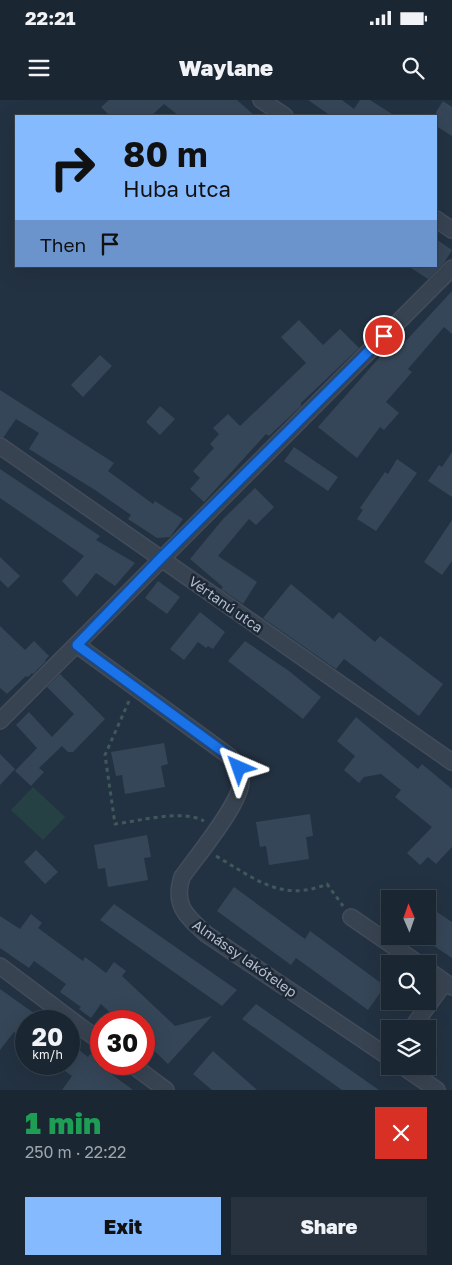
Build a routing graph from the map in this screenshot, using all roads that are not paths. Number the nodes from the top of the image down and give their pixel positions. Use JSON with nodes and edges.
{"nodes":[{"id":1,"x":261,"y":100,"type":"edge"},
{"id":2,"x":284,"y":115,"type":"edge"},
{"id":3,"x":437,"y":220,"type":"edge"},
{"id":4,"x":452,"y":230,"type":"edge"},
{"id":5,"x":452,"y":268,"type":"edge"},
{"id":6,"x":0,"y":446,"type":"edge"},
{"id":7,"x":161,"y":558,"type":"junction"},
{"id":8,"x":77,"y":645,"type":"junction"},
{"id":9,"x":0,"y":721,"type":"edge"},
{"id":10,"x":452,"y":762,"type":"edge"},
{"id":11,"x":351,"y":917,"type":"road end"},
{"id":12,"x":406,"y":955,"type":"edge"},
{"id":13,"x":0,"y":966,"type":"edge"},
{"id":14,"x":436,"y":976,"type":"edge"},
{"id":15,"x":448,"y":984,"type":"edge"},
{"id":16,"x":418,"y":1020,"type":"edge"},
{"id":17,"x":90,"y":1034,"type":"edge"},
{"id":18,"x":381,"y":1052,"type":"edge"},
{"id":19,"x":146,"y":1075,"type":"edge"},
{"id":20,"x":415,"y":1075,"type":"edge"},
{"id":21,"x":166,"y":1090,"type":"edge"},
{"id":22,"x":437,"y":1090,"type":"edge"}],
"edges":[{"from":1,"to":2,"type":"street"},
{"from":3,"to":4,"type":"street"},
{"from":5,"to":7,"type":"street"},
{"from":6,"to":7,"type":"street","name":"Vértanú utca"},
{"from":7,"to":8,"type":"street"},
{"from":7,"to":10,"type":"street","name":"Vértanú utca"},
{"from":8,"to":9,"type":"street"},
{"from":8,"to":18,"type":"street","name":"Almássy lakótelep"},
{"from":11,"to":12,"type":"street"},
{"from":13,"to":17,"type":"street"},
{"from":14,"to":15,"type":"street"},
{"from":15,"to":16,"type":"street"},
{"from":19,"to":21,"type":"street"},
{"from":20,"to":22,"type":"street"}]}
